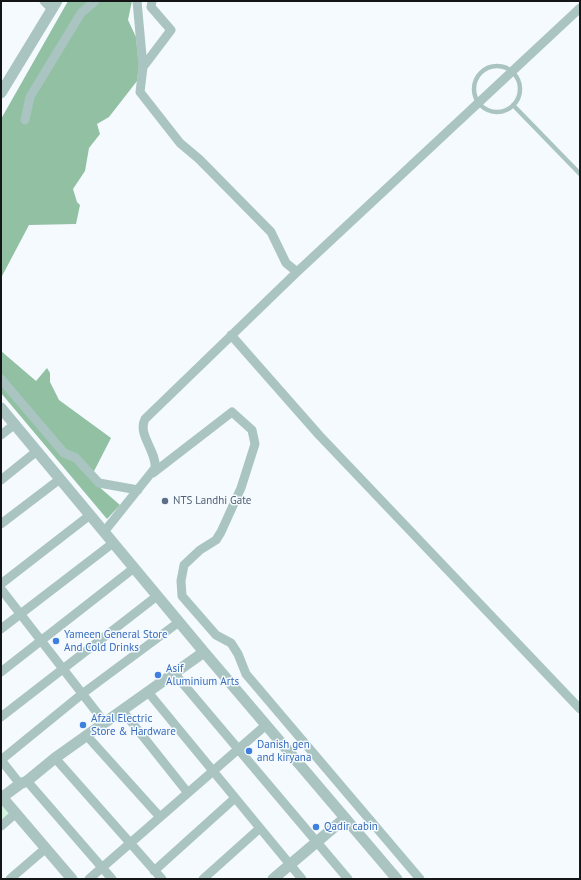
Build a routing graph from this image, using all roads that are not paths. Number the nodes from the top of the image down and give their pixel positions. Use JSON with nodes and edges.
{"nodes":[{"id":1,"x":44,"y":1,"type":"edge"},
{"id":2,"x":95,"y":1,"type":"edge"},
{"id":3,"x":137,"y":1,"type":"edge"},
{"id":4,"x":152,"y":1,"type":"edge"},
{"id":5,"x":54,"y":5,"type":"edge"},
{"id":6,"x":580,"y":8,"type":"edge"},
{"id":7,"x":143,"y":67,"type":"junction"},
{"id":8,"x":512,"y":72,"type":"junction"},
{"id":9,"x":1,"y":93,"type":"edge"},
{"id":10,"x":479,"y":103,"type":"junction"},
{"id":11,"x":513,"y":105,"type":"junction"},
{"id":12,"x":25,"y":120,"type":"dead end"},
{"id":13,"x":580,"y":174,"type":"edge"},
{"id":14,"x":297,"y":272,"type":"junction"},
{"id":15,"x":231,"y":335,"type":"junction"},
{"id":16,"x":1,"y":379,"type":"edge"},
{"id":17,"x":1,"y":408,"type":"edge"},
{"id":18,"x":15,"y":424,"type":"junction"},
{"id":19,"x":1,"y":435,"type":"edge"},
{"id":20,"x":37,"y":451,"type":"junction"},
{"id":21,"x":153,"y":473,"type":"junction"},
{"id":22,"x":60,"y":479,"type":"junction"},
{"id":23,"x":1,"y":480,"type":"edge"},
{"id":24,"x":138,"y":490,"type":"junction"},
{"id":25,"x":90,"y":515,"type":"junction"},
{"id":26,"x":1,"y":524,"type":"edge"},
{"id":27,"x":104,"y":532,"type":"junction"},
{"id":28,"x":114,"y":543,"type":"junction"},
{"id":29,"x":134,"y":568,"type":"junction"},
{"id":30,"x":1,"y":584,"type":"edge"},
{"id":31,"x":1,"y":589,"type":"edge"},
{"id":32,"x":157,"y":596,"type":"junction"},
{"id":33,"x":21,"y":614,"type":"junction"},
{"id":34,"x":179,"y":622,"type":"junction"},
{"id":35,"x":1,"y":630,"type":"edge"},
{"id":36,"x":40,"y":641,"type":"junction"},
{"id":37,"x":204,"y":652,"type":"junction"},
{"id":38,"x":63,"y":668,"type":"junction"},
{"id":39,"x":1,"y":672,"type":"edge"},
{"id":40,"x":174,"y":673,"type":"junction"},
{"id":41,"x":148,"y":692,"type":"junction"},
{"id":42,"x":82,"y":694,"type":"junction"},
{"id":43,"x":580,"y":709,"type":"edge"},
{"id":44,"x":122,"y":710,"type":"junction"},
{"id":45,"x":1,"y":717,"type":"edge"},
{"id":46,"x":105,"y":723,"type":"junction"},
{"id":47,"x":266,"y":726,"type":"junction"},
{"id":48,"x":87,"y":736,"type":"junction"},
{"id":49,"x":240,"y":748,"type":"junction"},
{"id":50,"x":55,"y":758,"type":"junction"},
{"id":51,"x":1,"y":760,"type":"edge"},
{"id":52,"x":214,"y":772,"type":"junction"},
{"id":53,"x":23,"y":782,"type":"junction"},
{"id":54,"x":188,"y":793,"type":"junction"},
{"id":55,"x":2,"y":797,"type":"edge"},
{"id":56,"x":235,"y":798,"type":"junction"},
{"id":57,"x":16,"y":813,"type":"junction"},
{"id":58,"x":160,"y":817,"type":"junction"},
{"id":59,"x":345,"y":818,"type":"junction"},
{"id":60,"x":1,"y":826,"type":"edge"},
{"id":61,"x":260,"y":828,"type":"junction"},
{"id":62,"x":317,"y":841,"type":"junction"},
{"id":63,"x":130,"y":843,"type":"junction"},
{"id":64,"x":46,"y":848,"type":"junction"},
{"id":65,"x":290,"y":864,"type":"junction"},
{"id":66,"x":102,"y":868,"type":"junction"},
{"id":67,"x":154,"y":871,"type":"junction"},
{"id":68,"x":10,"y":879,"type":"edge"},
{"id":69,"x":72,"y":879,"type":"edge"},
{"id":70,"x":89,"y":879,"type":"edge"},
{"id":71,"x":112,"y":879,"type":"edge"},
{"id":72,"x":162,"y":879,"type":"edge"},
{"id":73,"x":203,"y":879,"type":"edge"},
{"id":74,"x":272,"y":879,"type":"edge"},
{"id":75,"x":302,"y":879,"type":"edge"},
{"id":76,"x":348,"y":879,"type":"edge"},
{"id":77,"x":397,"y":879,"type":"edge"},
{"id":78,"x":420,"y":879,"type":"edge"}],
"edges":[{"from":1,"to":5,"type":"street"},
{"from":2,"to":12,"type":"street"},
{"from":3,"to":7,"type":"street"},
{"from":4,"to":7,"type":"street"},
{"from":5,"to":9,"type":"street"},
{"from":6,"to":8,"type":"street"},
{"from":7,"to":14,"type":"street"},
{"from":8,"to":10,"type":"street"},
{"from":8,"to":10,"type":"lane"},
{"from":8,"to":11,"type":"lane"},
{"from":10,"to":11,"type":"lane"},
{"from":10,"to":14,"type":"street"},
{"from":11,"to":13,"type":"lane"},
{"from":14,"to":15,"type":"street"},
{"from":15,"to":21,"type":"street"},
{"from":15,"to":43,"type":"street"},
{"from":16,"to":24,"type":"street"},
{"from":17,"to":18,"type":"street"},
{"from":18,"to":19,"type":"street"},
{"from":18,"to":20,"type":"street"},
{"from":20,"to":22,"type":"street"},
{"from":20,"to":23,"type":"street"},
{"from":21,"to":24,"type":"street"},
{"from":21,"to":78,"type":"street"},
{"from":22,"to":25,"type":"street"},
{"from":22,"to":26,"type":"street"},
{"from":24,"to":27,"type":"street"},
{"from":25,"to":27,"type":"street"},
{"from":25,"to":30,"type":"street"},
{"from":27,"to":28,"type":"street"},
{"from":28,"to":29,"type":"street"},
{"from":28,"to":33,"type":"street"},
{"from":29,"to":32,"type":"street"},
{"from":29,"to":36,"type":"street"},
{"from":31,"to":33,"type":"street"},
{"from":32,"to":34,"type":"street"},
{"from":32,"to":38,"type":"street"},
{"from":33,"to":35,"type":"street"},
{"from":33,"to":36,"type":"street"},
{"from":34,"to":37,"type":"street"},
{"from":34,"to":42,"type":"street"},
{"from":36,"to":38,"type":"street"},
{"from":36,"to":39,"type":"street"},
{"from":37,"to":40,"type":"street"},
{"from":37,"to":47,"type":"street"},
{"from":38,"to":42,"type":"street"},
{"from":38,"to":45,"type":"street"},
{"from":40,"to":41,"type":"street"},
{"from":40,"to":49,"type":"street"},
{"from":41,"to":44,"type":"street"},
{"from":41,"to":52,"type":"street"},
{"from":42,"to":46,"type":"street"},
{"from":42,"to":51,"type":"street"},
{"from":44,"to":46,"type":"street"},
{"from":44,"to":54,"type":"street"},
{"from":46,"to":48,"type":"street"},
{"from":47,"to":49,"type":"street"},
{"from":47,"to":59,"type":"street"},
{"from":48,"to":50,"type":"street"},
{"from":48,"to":58,"type":"street"},
{"from":49,"to":52,"type":"street"},
{"from":49,"to":62,"type":"street"},
{"from":50,"to":53,"type":"street"},
{"from":50,"to":63,"type":"street"},
{"from":51,"to":53,"type":"street"},
{"from":52,"to":54,"type":"street"},
{"from":52,"to":56,"type":"street"},
{"from":53,"to":55,"type":"street"},
{"from":53,"to":66,"type":"street"},
{"from":54,"to":58,"type":"street"},
{"from":55,"to":57,"type":"street"},
{"from":56,"to":61,"type":"street"},
{"from":56,"to":67,"type":"street"},
{"from":57,"to":60,"type":"street"},
{"from":57,"to":64,"type":"street"},
{"from":58,"to":63,"type":"street"},
{"from":59,"to":62,"type":"street"},
{"from":59,"to":77,"type":"street"},
{"from":61,"to":65,"type":"street"},
{"from":61,"to":73,"type":"street"},
{"from":62,"to":65,"type":"street"},
{"from":62,"to":76,"type":"street"},
{"from":63,"to":66,"type":"street"},
{"from":63,"to":67,"type":"street"},
{"from":64,"to":68,"type":"street"},
{"from":64,"to":69,"type":"street"},
{"from":65,"to":74,"type":"street"},
{"from":65,"to":75,"type":"street"},
{"from":66,"to":70,"type":"street"},
{"from":66,"to":71,"type":"street"},
{"from":67,"to":72,"type":"street"}]}
